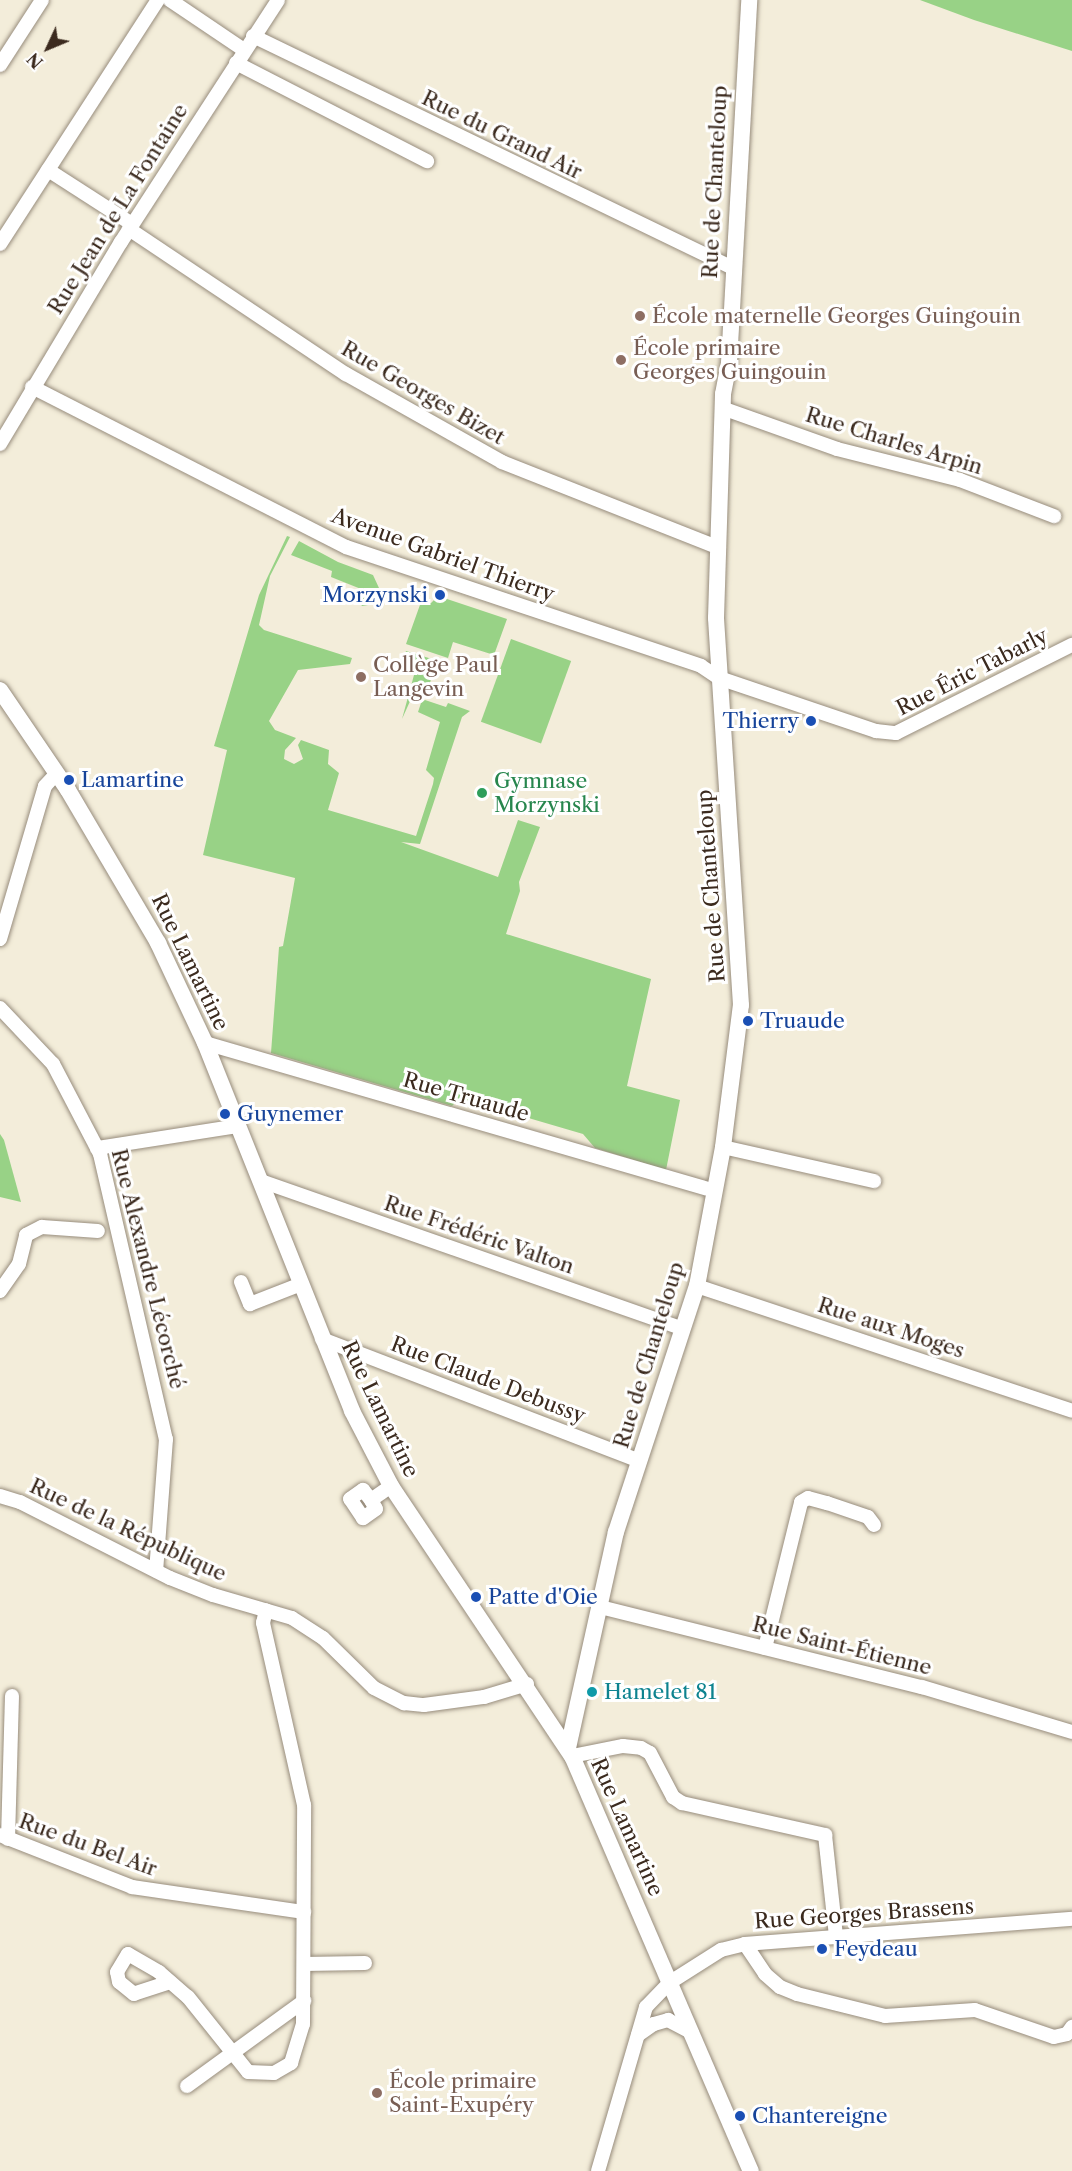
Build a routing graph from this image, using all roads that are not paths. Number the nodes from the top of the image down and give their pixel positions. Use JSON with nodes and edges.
{"nodes":[{"id":1,"x":42,"y":0,"type":"edge"},
{"id":2,"x":158,"y":0,"type":"edge"},
{"id":3,"x":170,"y":0,"type":"edge"},
{"id":4,"x":278,"y":0,"type":"edge"},
{"id":5,"x":749,"y":0,"type":"edge"},
{"id":6,"x":253,"y":36,"type":"junction"},
{"id":7,"x":244,"y":50,"type":"junction"},
{"id":8,"x":236,"y":63,"type":"junction"},
{"id":9,"x":0,"y":65,"type":"edge"},
{"id":10,"x":427,"y":161,"type":"dead end"},
{"id":11,"x":48,"y":170,"type":"junction"},
{"id":12,"x":130,"y":227,"type":"junction"},
{"id":13,"x":0,"y":244,"type":"edge"},
{"id":14,"x":733,"y":268,"type":"junction"},
{"id":15,"x":32,"y":387,"type":"junction"},
{"id":16,"x":722,"y":408,"type":"junction"},
{"id":17,"x":0,"y":444,"type":"edge"},
{"id":18,"x":1054,"y":516,"type":"dead end"},
{"id":19,"x":719,"y":548,"type":"junction"},
{"id":20,"x":1072,"y":645,"type":"edge"},
{"id":21,"x":719,"y":678,"type":"junction"},
{"id":22,"x":0,"y":690,"type":"edge"},
{"id":23,"x":56,"y":774,"type":"junction"},
{"id":24,"x":0,"y":939,"type":"edge"},
{"id":25,"x":0,"y":1008,"type":"edge"},
{"id":26,"x":205,"y":1043,"type":"junction"},
{"id":27,"x":238,"y":1126,"type":"junction"},
{"id":28,"x":723,"y":1147,"type":"junction"},
{"id":29,"x":97,"y":1148,"type":"junction"},
{"id":30,"x":261,"y":1181,"type":"junction"},
{"id":31,"x":873,"y":1181,"type":"dead end"},
{"id":32,"x":715,"y":1191,"type":"junction"},
{"id":33,"x":98,"y":1231,"type":"dead end"},
{"id":34,"x":241,"y":1282,"type":"dead end"},
{"id":35,"x":301,"y":1284,"type":"junction"},
{"id":36,"x":697,"y":1286,"type":"junction"},
{"id":37,"x":0,"y":1291,"type":"edge"},
{"id":38,"x":683,"y":1329,"type":"junction"},
{"id":39,"x":322,"y":1339,"type":"junction"},
{"id":40,"x":1072,"y":1411,"type":"edge"},
{"id":41,"x":639,"y":1461,"type":"junction"},
{"id":42,"x":391,"y":1486,"type":"junction"},
{"id":43,"x":0,"y":1496,"type":"edge"},
{"id":44,"x":370,"y":1500,"type":"dead end"},
{"id":45,"x":874,"y":1525,"type":"dead end"},
{"id":46,"x":156,"y":1571,"type":"junction"},
{"id":47,"x":600,"y":1607,"type":"junction"},
{"id":48,"x":266,"y":1610,"type":"junction"},
{"id":49,"x":765,"y":1648,"type":"junction"},
{"id":50,"x":527,"y":1684,"type":"junction"},
{"id":51,"x":12,"y":1696,"type":"dead end"},
{"id":52,"x":1072,"y":1732,"type":"edge"},
{"id":53,"x":570,"y":1752,"type":"junction"},
{"id":54,"x":4,"y":1837,"type":"edge"},
{"id":55,"x":304,"y":1912,"type":"junction"},
{"id":56,"x":1072,"y":1919,"type":"edge"},
{"id":57,"x":836,"y":1937,"type":"junction"},
{"id":58,"x":745,"y":1944,"type":"junction"},
{"id":59,"x":364,"y":1963,"type":"dead end"},
{"id":60,"x":304,"y":1964,"type":"junction"},
{"id":61,"x":170,"y":1982,"type":"dead end"},
{"id":62,"x":669,"y":1983,"type":"junction"},
{"id":63,"x":304,"y":2001,"type":"junction"},
{"id":64,"x":1072,"y":2027,"type":"edge"},
{"id":65,"x":638,"y":2035,"type":"junction"},
{"id":66,"x":694,"y":2035,"type":"junction"},
{"id":67,"x":231,"y":2052,"type":"junction"},
{"id":68,"x":187,"y":2086,"type":"dead end"},
{"id":69,"x":598,"y":2171,"type":"edge"},
{"id":70,"x":751,"y":2171,"type":"edge"}],
"edges":[{"from":1,"to":9,"type":"street"},
{"from":2,"to":11,"type":"street"},
{"from":3,"to":7,"type":"street"},
{"from":4,"to":6,"type":"street","name":"Rue Jean de La Fontaine"},
{"from":5,"to":14,"type":"street","name":"Rue de Chanteloup"},
{"from":6,"to":7,"type":"street","name":"Rue Jean de La Fontaine"},
{"from":6,"to":14,"type":"street","name":"Rue du Grand Air"},
{"from":7,"to":8,"type":"street","name":"Rue Jean de La Fontaine"},
{"from":8,"to":10,"type":"street"},
{"from":8,"to":12,"type":"street","name":"Rue Jean de La Fontaine"},
{"from":11,"to":12,"type":"street","name":"Rue Georges Bizet"},
{"from":11,"to":13,"type":"street"},
{"from":12,"to":15,"type":"street","name":"Rue Jean de La Fontaine"},
{"from":12,"to":19,"type":"street","name":"Rue Georges Bizet"},
{"from":14,"to":16,"type":"street","name":"Rue de Chanteloup"},
{"from":15,"to":17,"type":"street","name":"Rue Jean de La Fontaine"},
{"from":15,"to":21,"type":"street","name":"Avenue Gabriel Thierry"},
{"from":16,"to":18,"type":"street","name":"Rue Charles Arpin"},
{"from":16,"to":19,"type":"street","name":"Rue de Chanteloup"},
{"from":19,"to":21,"type":"street","name":"Rue de Chanteloup"},
{"from":20,"to":21,"type":"street","name":"Rue Éric Tabarly"},
{"from":21,"to":28,"type":"street","name":"Rue de Chanteloup"},
{"from":22,"to":23,"type":"street","name":"Rue Lamartine"},
{"from":23,"to":24,"type":"street"},
{"from":23,"to":26,"type":"street","name":"Rue Lamartine"},
{"from":25,"to":29,"type":"street","name":"Rue Alexandre Lécorché"},
{"from":26,"to":27,"type":"street","name":"Rue Lamartine"},
{"from":26,"to":32,"type":"street","name":"Rue Truaude"},
{"from":27,"to":29,"type":"street"},
{"from":27,"to":30,"type":"street","name":"Rue Lamartine"},
{"from":28,"to":31,"type":"street"},
{"from":28,"to":32,"type":"street","name":"Rue de Chanteloup"},
{"from":29,"to":46,"type":"street","name":"Rue Alexandre Lécorché"},
{"from":30,"to":35,"type":"street","name":"Rue Lamartine"},
{"from":30,"to":38,"type":"street","name":"Rue Frédéric Valton"},
{"from":32,"to":36,"type":"street","name":"Rue de Chanteloup"},
{"from":33,"to":37,"type":"street"},
{"from":34,"to":35,"type":"street"},
{"from":35,"to":39,"type":"street","name":"Rue Lamartine"},
{"from":36,"to":38,"type":"street","name":"Rue de Chanteloup"},
{"from":36,"to":40,"type":"street","name":"Rue aux Moges"},
{"from":38,"to":41,"type":"street","name":"Rue de Chanteloup"},
{"from":39,"to":41,"type":"street","name":"Rue Claude Debussy"},
{"from":39,"to":42,"type":"street","name":"Rue Lamartine"},
{"from":41,"to":47,"type":"street","name":"Rue de Chanteloup"},
{"from":42,"to":44,"type":"street"},
{"from":42,"to":50,"type":"street","name":"Rue Lamartine"},
{"from":43,"to":46,"type":"street","name":"Rue de la République"},
{"from":45,"to":49,"type":"street"},
{"from":46,"to":48,"type":"street","name":"Rue de la République"},
{"from":47,"to":49,"type":"street","name":"Rue Saint-Étienne"},
{"from":47,"to":53,"type":"street","name":"Rue de Chanteloup"},
{"from":48,"to":50,"type":"street","name":"Rue de la République"},
{"from":48,"to":55,"type":"street"},
{"from":49,"to":52,"type":"street","name":"Rue Saint-Étienne"},
{"from":50,"to":53,"type":"street","name":"Rue Lamartine"},
{"from":51,"to":54,"type":"street"},
{"from":53,"to":57,"type":"street"},
{"from":53,"to":62,"type":"street","name":"Rue Lamartine"},
{"from":54,"to":55,"type":"street","name":"Rue du Bel Air"},
{"from":55,"to":60,"type":"street"},
{"from":56,"to":57,"type":"street","name":"Rue Georges Brassens"},
{"from":57,"to":58,"type":"street","name":"Rue Georges Brassens"},
{"from":58,"to":62,"type":"street","name":"Rue Georges Brassens"},
{"from":58,"to":64,"type":"street"},
{"from":59,"to":60,"type":"street"},
{"from":60,"to":63,"type":"street"},
{"from":61,"to":67,"type":"street"},
{"from":62,"to":65,"type":"street","name":"Rue Georges Brassens"},
{"from":62,"to":66,"type":"street","name":"Rue Lamartine"},
{"from":63,"to":67,"type":"street"},
{"from":63,"to":67,"type":"street"},
{"from":65,"to":66,"type":"street"},
{"from":65,"to":69,"type":"street","name":"Rue Georges Brassens"},
{"from":66,"to":70,"type":"street","name":"Rue Lamartine"},
{"from":67,"to":68,"type":"street"}]}
